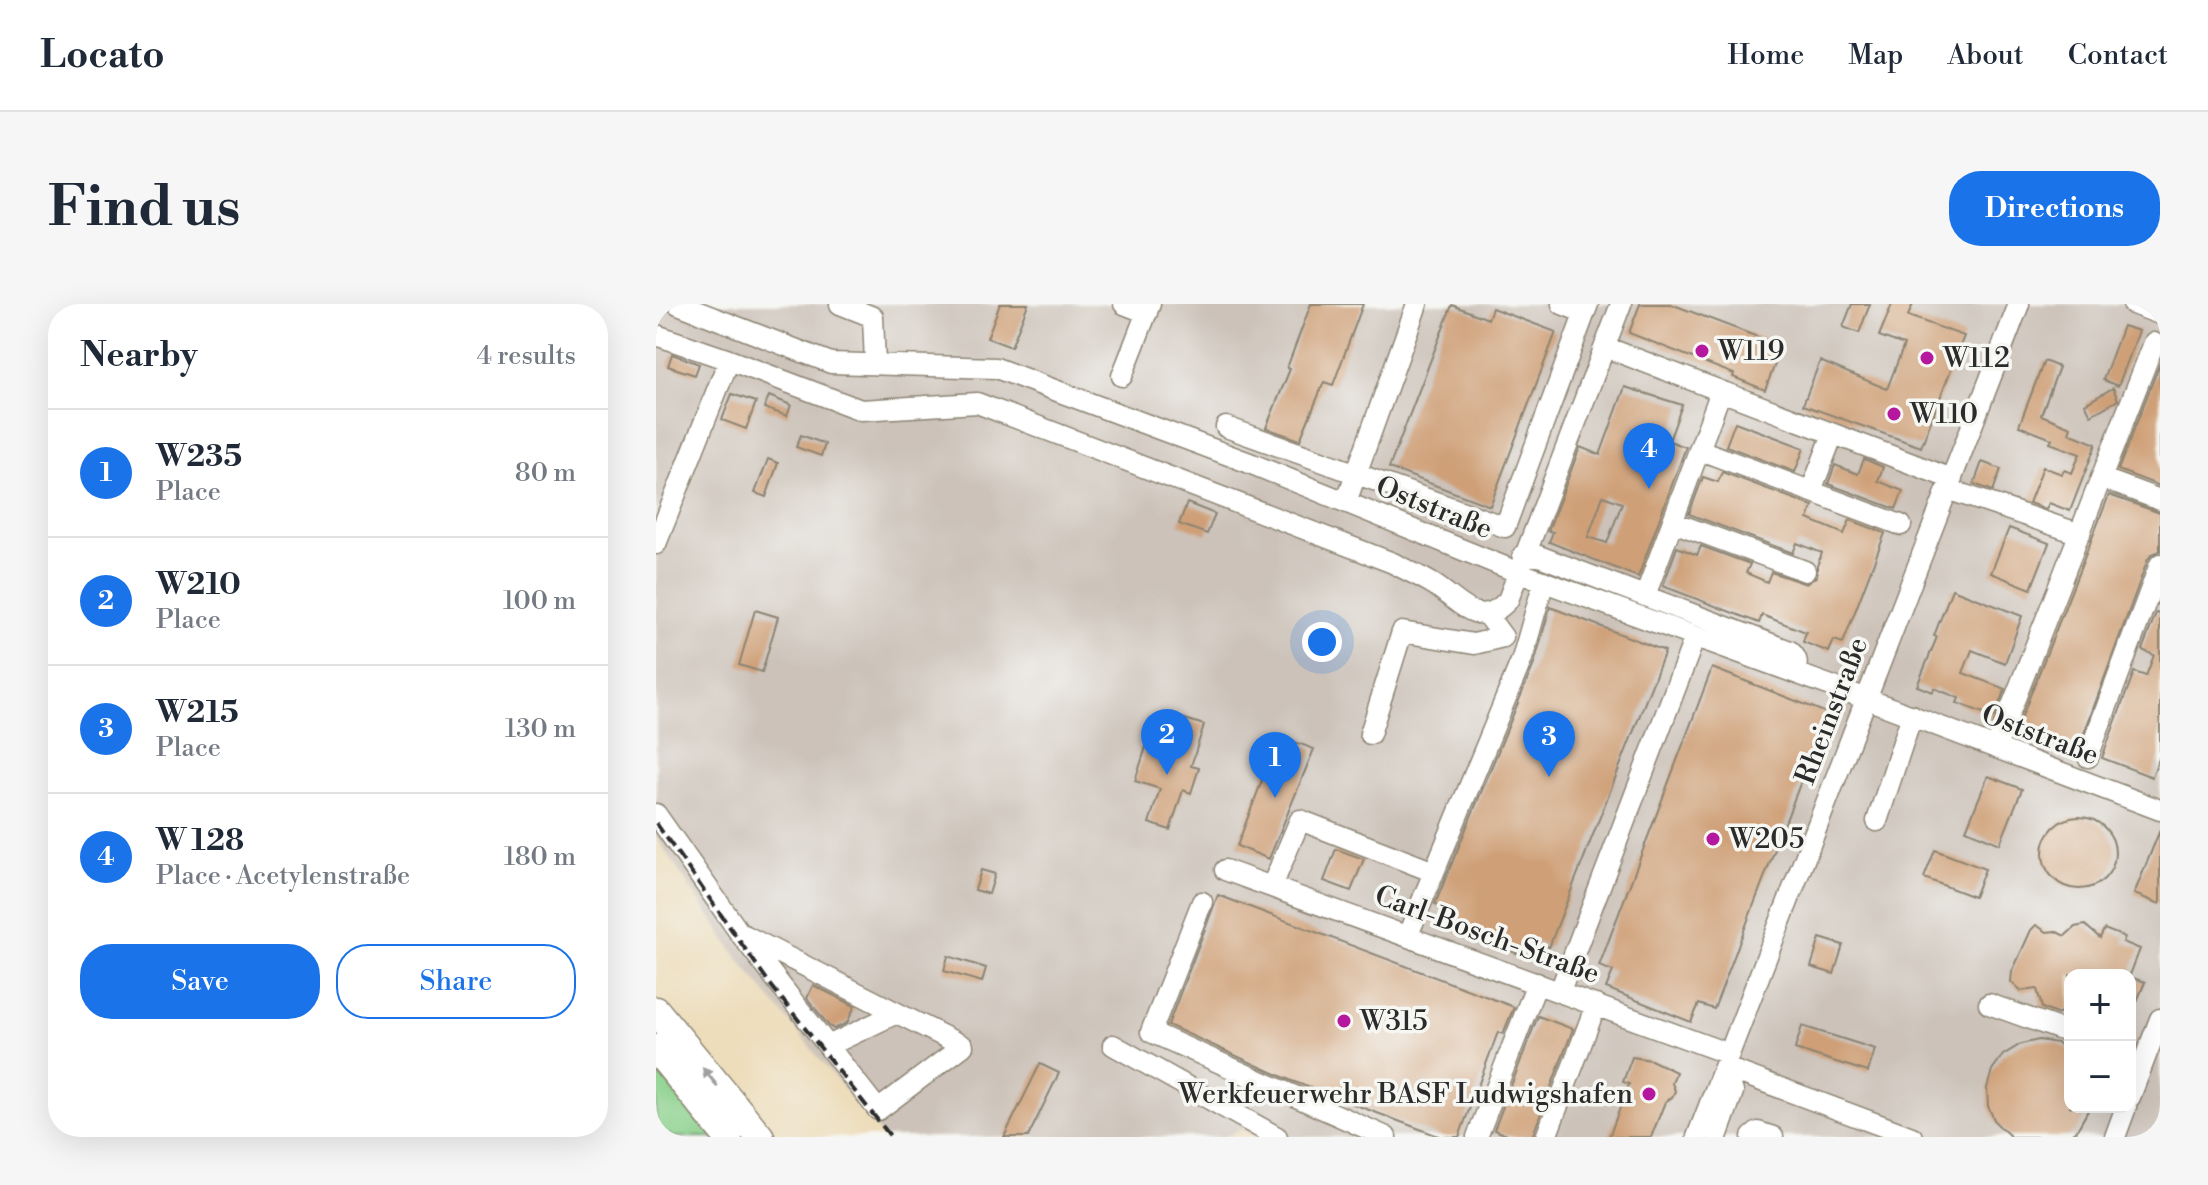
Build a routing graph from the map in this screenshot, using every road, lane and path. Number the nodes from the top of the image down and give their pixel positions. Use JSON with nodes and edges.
{"nodes":[{"id":1,"x":678,"y":304,"type":"edge"},
{"id":2,"x":840,"y":304,"type":"edge"},
{"id":3,"x":1124,"y":304,"type":"edge"},
{"id":4,"x":1417,"y":304,"type":"edge"},
{"id":5,"x":1562,"y":304,"type":"edge"},
{"id":6,"x":1621,"y":304,"type":"edge"},
{"id":7,"x":2019,"y":304,"type":"edge"},
{"id":8,"x":2133,"y":304,"type":"edge"},
{"id":9,"x":1148,"y":308,"type":"edge"},
{"id":10,"x":1586,"y":309,"type":"edge"},
{"id":11,"x":2160,"y":314,"type":"edge"},
{"id":12,"x":656,"y":335,"type":"edge"},
{"id":13,"x":2154,"y":343,"type":"dead end"},
{"id":14,"x":1605,"y":347,"type":"junction"},
{"id":15,"x":729,"y":360,"type":"junction"},
{"id":16,"x":875,"y":364,"type":"junction"},
{"id":17,"x":1122,"y":376,"type":"dead end"},
{"id":18,"x":1721,"y":391,"type":"junction"},
{"id":19,"x":1226,"y":427,"type":"dead end"},
{"id":20,"x":1833,"y":434,"type":"junction"},
{"id":21,"x":1700,"y":450,"type":"junction"},
{"id":22,"x":1355,"y":474,"type":"junction"},
{"id":23,"x":2101,"y":478,"type":"junction"},
{"id":24,"x":1950,"y":484,"type":"junction"},
{"id":25,"x":1811,"y":491,"type":"junction"},
{"id":26,"x":2160,"y":500,"type":"edge"},
{"id":27,"x":1346,"y":502,"type":"junction"},
{"id":28,"x":1673,"y":522,"type":"junction"},
{"id":29,"x":1901,"y":525,"type":"dead end"},
{"id":30,"x":2080,"y":534,"type":"junction"},
{"id":31,"x":656,"y":544,"type":"edge"},
{"id":32,"x":1520,"y":563,"type":"junction"},
{"id":33,"x":2160,"y":564,"type":"edge"},
{"id":34,"x":1805,"y":571,"type":"dead end"},
{"id":35,"x":1544,"y":581,"type":"junction"},
{"id":36,"x":1645,"y":596,"type":"junction"},
{"id":37,"x":2153,"y":606,"type":"edge"},
{"id":38,"x":1486,"y":614,"type":"junction"},
{"id":39,"x":1503,"y":637,"type":"junction"},
{"id":40,"x":1695,"y":637,"type":"junction"},
{"id":41,"x":1526,"y":645,"type":"junction"},
{"id":42,"x":1795,"y":673,"type":"junction"},
{"id":43,"x":1867,"y":699,"type":"junction"},
{"id":44,"x":1912,"y":715,"type":"junction"},
{"id":45,"x":1370,"y":734,"type":"dead end"},
{"id":46,"x":1996,"y":747,"type":"junction"},
{"id":47,"x":2088,"y":757,"type":"dead end"},
{"id":48,"x":2160,"y":810,"type":"edge"},
{"id":49,"x":656,"y":814,"type":"edge"},
{"id":50,"x":1877,"y":821,"type":"dead end"},
{"id":51,"x":1225,"y":870,"type":"dead end"},
{"id":52,"x":1434,"y":872,"type":"junction"},
{"id":53,"x":1272,"y":886,"type":"junction"},
{"id":54,"x":1202,"y":902,"type":"dead end"},
{"id":55,"x":739,"y":932,"type":"junction"},
{"id":56,"x":1408,"y":935,"type":"junction"},
{"id":57,"x":1537,"y":983,"type":"junction"},
{"id":58,"x":1560,"y":991,"type":"junction"},
{"id":59,"x":1989,"y":1004,"type":"dead end"},
{"id":60,"x":1596,"y":1005,"type":"junction"},
{"id":61,"x":656,"y":1011,"type":"edge"},
{"id":62,"x":897,"y":1013,"type":"junction"},
{"id":63,"x":2160,"y":1019,"type":"edge"},
{"id":64,"x":2064,"y":1031,"type":"edge"},
{"id":65,"x":1113,"y":1045,"type":"dead end"},
{"id":66,"x":828,"y":1046,"type":"junction"},
{"id":67,"x":656,"y":1049,"type":"edge"},
{"id":68,"x":1727,"y":1060,"type":"junction"},
{"id":69,"x":2136,"y":1066,"type":"edge"},
{"id":70,"x":2124,"y":1113,"type":"edge"},
{"id":71,"x":728,"y":1137,"type":"edge"},
{"id":72,"x":760,"y":1137,"type":"edge"},
{"id":73,"x":1277,"y":1137,"type":"edge"},
{"id":74,"x":1386,"y":1137,"type":"edge"},
{"id":75,"x":1477,"y":1137,"type":"edge"},
{"id":76,"x":1546,"y":1137,"type":"edge"},
{"id":77,"x":1697,"y":1137,"type":"edge"},
{"id":78,"x":1717,"y":1137,"type":"edge"},
{"id":79,"x":1752,"y":1137,"type":"edge"},
{"id":80,"x":1773,"y":1137,"type":"edge"},
{"id":81,"x":1912,"y":1137,"type":"edge"},
{"id":82,"x":2115,"y":1137,"type":"edge"}],
"edges":[{"from":1,"to":16,"type":"street","name":"Oststraße"},
{"from":2,"to":16,"type":"street"},
{"from":3,"to":9,"type":"street"},
{"from":4,"to":22,"type":"street"},
{"from":5,"to":10,"type":"street"},
{"from":6,"to":14,"type":"street"},
{"from":7,"to":24,"type":"street","name":"Rheinstraße"},
{"from":8,"to":11,"type":"street"},
{"from":9,"to":17,"type":"street"},
{"from":10,"to":22,"type":"street"},
{"from":12,"to":15,"type":"street"},
{"from":13,"to":23,"type":"street"},
{"from":14,"to":18,"type":"street"},
{"from":14,"to":32,"type":"street"},
{"from":15,"to":31,"type":"street"},
{"from":15,"to":38,"type":"street"},
{"from":16,"to":27,"type":"street","name":"Oststraße"},
{"from":18,"to":20,"type":"street"},
{"from":18,"to":21,"type":"street"},
{"from":19,"to":22,"type":"street"},
{"from":20,"to":24,"type":"street"},
{"from":20,"to":25,"type":"street"},
{"from":21,"to":25,"type":"street"},
{"from":21,"to":28,"type":"street"},
{"from":22,"to":27,"type":"street"},
{"from":23,"to":26,"type":"street"},
{"from":23,"to":30,"type":"street"},
{"from":24,"to":30,"type":"street"},
{"from":24,"to":43,"type":"street","name":"Rheinstraße"},
{"from":25,"to":29,"type":"street"},
{"from":27,"to":32,"type":"street","name":"Oststraße"},
{"from":28,"to":34,"type":"street"},
{"from":28,"to":36,"type":"street"},
{"from":30,"to":46,"type":"street"},
{"from":32,"to":35,"type":"street","name":"Oststraße"},
{"from":32,"to":36,"type":"street"},
{"from":32,"to":38,"type":"street"},
{"from":33,"to":37,"type":"street"},
{"from":35,"to":40,"type":"street","name":"Oststraße"},
{"from":35,"to":41,"type":"street"},
{"from":36,"to":42,"type":"street"},
{"from":37,"to":47,"type":"street"},
{"from":38,"to":39,"type":"street"},
{"from":39,"to":41,"type":"street"},
{"from":39,"to":45,"type":"street"},
{"from":40,"to":42,"type":"street","name":"Oststraße"},
{"from":40,"to":58,"type":"street"},
{"from":41,"to":52,"type":"street"},
{"from":42,"to":43,"type":"street","name":"Oststraße"},
{"from":43,"to":44,"type":"street","name":"Oststraße"},
{"from":43,"to":68,"type":"street","name":"Rheinstraße"},
{"from":44,"to":46,"type":"street","name":"Oststraße"},
{"from":44,"to":50,"type":"street"},
{"from":46,"to":48,"type":"street","name":"Oststraße"},
{"from":49,"to":55,"type":"street"},
{"from":51,"to":53,"type":"street","name":"Carl-Bosch-Straße"},
{"from":52,"to":53,"type":"street"},
{"from":52,"to":56,"type":"street"},
{"from":53,"to":56,"type":"street","name":"Carl-Bosch-Straße"},
{"from":54,"to":74,"type":"street"},
{"from":55,"to":62,"type":"street"},
{"from":55,"to":66,"type":"street"},
{"from":56,"to":57,"type":"street","name":"Carl-Bosch-Straße"},
{"from":57,"to":58,"type":"street","name":"Carl-Bosch-Straße"},
{"from":57,"to":75,"type":"street"},
{"from":58,"to":60,"type":"street","name":"Carl-Bosch-Straße"},
{"from":59,"to":64,"type":"street"},
{"from":60,"to":68,"type":"street","name":"Carl-Bosch-Straße"},
{"from":60,"to":76,"type":"street"},
{"from":72,"to":61,"type":"highway","one_way":true},
{"from":62,"to":66,"type":"street"},
{"from":62,"to":66,"type":"street"},
{"from":63,"to":69,"type":"street"},
{"from":65,"to":73,"type":"street"},
{"from":67,"to":71,"type":"highway"},
{"from":68,"to":77,"type":"street","name":"Rheinstraße"},
{"from":68,"to":78,"type":"street"},
{"from":68,"to":81,"type":"street","name":"Carl-Bosch-Straße"},
{"from":70,"to":82,"type":"street"},
{"from":79,"to":80,"type":"street"}]}
